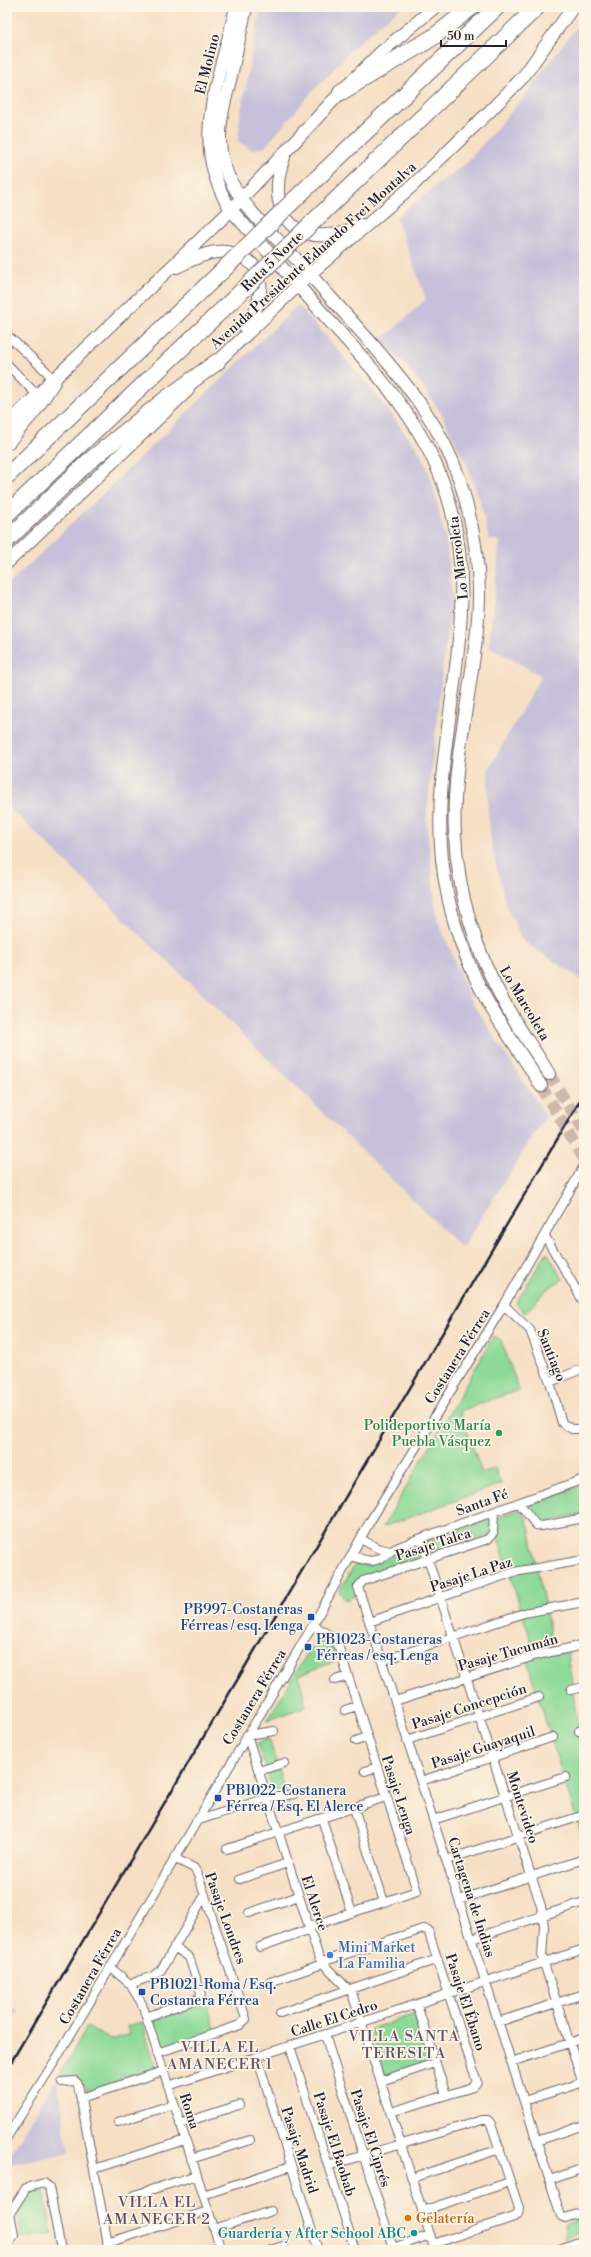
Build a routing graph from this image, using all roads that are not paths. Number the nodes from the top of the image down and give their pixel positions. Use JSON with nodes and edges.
{"nodes":[{"id":1,"x":236,"y":7,"type":"edge"},
{"id":2,"x":246,"y":7,"type":"edge"},
{"id":3,"x":435,"y":7,"type":"edge"},
{"id":4,"x":472,"y":7,"type":"edge"},
{"id":5,"x":497,"y":7,"type":"edge"},
{"id":6,"x":537,"y":7,"type":"edge"},
{"id":7,"x":573,"y":7,"type":"edge"},
{"id":8,"x":341,"y":92,"type":"junction"},
{"id":9,"x":226,"y":99,"type":"joint"},
{"id":10,"x":208,"y":129,"type":"joint"},
{"id":11,"x":285,"y":152,"type":"junction"},
{"id":12,"x":241,"y":199,"type":"junction"},
{"id":13,"x":231,"y":210,"type":"junction"},
{"id":14,"x":374,"y":219,"type":"junction"},
{"id":15,"x":167,"y":271,"type":"junction"},
{"id":16,"x":310,"y":274,"type":"junction"},
{"id":17,"x":298,"y":286,"type":"junction"},
{"id":18,"x":7,"y":335,"type":"edge"},
{"id":19,"x":240,"y":341,"type":"junction"},
{"id":20,"x":217,"y":362,"type":"junction"},
{"id":21,"x":7,"y":364,"type":"edge"},
{"id":22,"x":53,"y":380,"type":"junction"},
{"id":23,"x":37,"y":395,"type":"junction"},
{"id":24,"x":7,"y":424,"type":"edge"},
{"id":25,"x":7,"y":440,"type":"edge"},
{"id":26,"x":7,"y":476,"type":"edge"},
{"id":27,"x":7,"y":514,"type":"edge"},
{"id":28,"x":7,"y":540,"type":"edge"},
{"id":29,"x":7,"y":563,"type":"edge"},
{"id":30,"x":458,"y":649,"type":"junction"},
{"id":31,"x":474,"y":654,"type":"junction"},
{"id":32,"x":456,"y":672,"type":"junction"},
{"id":33,"x":471,"y":677,"type":"junction"},
{"id":34,"x":549,"y":1074,"type":"tunnel mouth"},
{"id":35,"x":541,"y":1086,"type":"tunnel mouth"},
{"id":36,"x":584,"y":1166,"type":"edge"},
{"id":37,"x":579,"y":1174,"type":"junction"},
{"id":38,"x":584,"y":1182,"type":"edge"},
{"id":39,"x":545,"y":1236,"type":"junction"},
{"id":40,"x":584,"y":1303,"type":"edge"},
{"id":41,"x":504,"y":1305,"type":"junction"},
{"id":42,"x":584,"y":1368,"type":"edge"},
{"id":43,"x":550,"y":1382,"type":"junction"},
{"id":44,"x":584,"y":1429,"type":"edge"},
{"id":45,"x":584,"y":1479,"type":"edge"},
{"id":46,"x":519,"y":1503,"type":"junction"},
{"id":47,"x":494,"y":1512,"type":"junction"},
{"id":48,"x":584,"y":1518,"type":"edge"},
{"id":49,"x":361,"y":1538,"type":"junction"},
{"id":50,"x":421,"y":1538,"type":"junction"},
{"id":51,"x":390,"y":1551,"type":"junction"},
{"id":52,"x":352,"y":1556,"type":"junction"},
{"id":53,"x":428,"y":1558,"type":"junction"},
{"id":54,"x":584,"y":1560,"type":"edge"},
{"id":55,"x":359,"y":1584,"type":"joint"},
{"id":56,"x":441,"y":1598,"type":"junction"},
{"id":57,"x":584,"y":1602,"type":"edge"},
{"id":58,"x":369,"y":1622,"type":"junction"},
{"id":59,"x":313,"y":1625,"type":"junction"},
{"id":60,"x":454,"y":1638,"type":"junction"},
{"id":61,"x":584,"y":1645,"type":"edge"},
{"id":62,"x":382,"y":1661,"type":"junction"},
{"id":63,"x":348,"y":1676,"type":"junction"},
{"id":64,"x":467,"y":1677,"type":"junction"},
{"id":65,"x":336,"y":1680,"type":"dead end"},
{"id":66,"x":584,"y":1687,"type":"edge"},
{"id":67,"x":571,"y":1690,"type":"dead end"},
{"id":68,"x":539,"y":1697,"type":"dead end"},
{"id":69,"x":395,"y":1701,"type":"junction"},
{"id":70,"x":357,"y":1706,"type":"junction"},
{"id":71,"x":345,"y":1710,"type":"dead end"},
{"id":72,"x":480,"y":1717,"type":"junction"},
{"id":73,"x":274,"y":1731,"type":"dead end"},
{"id":74,"x":247,"y":1735,"type":"junction"},
{"id":75,"x":367,"y":1737,"type":"junction"},
{"id":76,"x":553,"y":1737,"type":"dead end"},
{"id":77,"x":407,"y":1740,"type":"junction"},
{"id":78,"x":356,"y":1741,"type":"dead end"},
{"id":79,"x":492,"y":1757,"type":"junction"},
{"id":80,"x":284,"y":1763,"type":"dead end"},
{"id":81,"x":377,"y":1767,"type":"junction"},
{"id":82,"x":259,"y":1771,"type":"junction"},
{"id":83,"x":365,"y":1771,"type":"dead end"},
{"id":84,"x":566,"y":1777,"type":"dead end"},
{"id":85,"x":421,"y":1781,"type":"junction"},
{"id":86,"x":294,"y":1794,"type":"dead end"},
{"id":87,"x":505,"y":1796,"type":"junction"},
{"id":88,"x":386,"y":1797,"type":"junction"},
{"id":89,"x":267,"y":1798,"type":"junction"},
{"id":90,"x":354,"y":1808,"type":"junction"},
{"id":91,"x":584,"y":1815,"type":"edge"},
{"id":92,"x":322,"y":1819,"type":"junction"},
{"id":93,"x":433,"y":1820,"type":"junction"},
{"id":94,"x":196,"y":1821,"type":"junction"},
{"id":95,"x":279,"y":1833,"type":"junction"},
{"id":96,"x":518,"y":1836,"type":"junction"},
{"id":97,"x":227,"y":1849,"type":"dead end"},
{"id":98,"x":174,"y":1858,"type":"junction"},
{"id":99,"x":584,"y":1859,"type":"edge"},
{"id":100,"x":446,"y":1860,"type":"junction"},
{"id":101,"x":288,"y":1863,"type":"junction"},
{"id":102,"x":531,"y":1876,"type":"junction"},
{"id":103,"x":240,"y":1880,"type":"dead end"},
{"id":104,"x":205,"y":1895,"type":"junction"},
{"id":105,"x":299,"y":1896,"type":"junction"},
{"id":106,"x":459,"y":1900,"type":"junction"},
{"id":107,"x":384,"y":1902,"type":"junction"},
{"id":108,"x":584,"y":1902,"type":"edge"},
{"id":109,"x":249,"y":1913,"type":"dead end"},
{"id":110,"x":352,"y":1913,"type":"junction"},
{"id":111,"x":543,"y":1916,"type":"junction"},
{"id":112,"x":309,"y":1928,"type":"junction"},
{"id":113,"x":472,"y":1939,"type":"junction"},
{"id":114,"x":174,"y":1947,"type":"junction"},
{"id":115,"x":260,"y":1947,"type":"dead end"},
{"id":116,"x":584,"y":1949,"type":"edge"},
{"id":117,"x":438,"y":1959,"type":"junction"},
{"id":118,"x":322,"y":1962,"type":"junction"},
{"id":119,"x":544,"y":1962,"type":"junction"},
{"id":120,"x":110,"y":1967,"type":"junction"},
{"id":121,"x":270,"y":1982,"type":"dead end"},
{"id":122,"x":485,"y":1982,"type":"junction"},
{"id":123,"x":130,"y":1984,"type":"junction"},
{"id":124,"x":349,"y":1988,"type":"junction"},
{"id":125,"x":584,"y":1994,"type":"edge"},
{"id":126,"x":450,"y":1995,"type":"junction"},
{"id":127,"x":557,"y":2003,"type":"junction"},
{"id":128,"x":417,"y":2005,"type":"junction"},
{"id":129,"x":280,"y":2013,"type":"dead end"},
{"id":130,"x":146,"y":2017,"type":"junction"},
{"id":131,"x":498,"y":2022,"type":"junction"},
{"id":132,"x":362,"y":2023,"type":"junction"},
{"id":133,"x":325,"y":2035,"type":"junction"},
{"id":134,"x":584,"y":2038,"type":"edge"},
{"id":135,"x":570,"y":2043,"type":"junction"},
{"id":136,"x":290,"y":2046,"type":"junction"},
{"id":137,"x":158,"y":2053,"type":"junction"},
{"id":138,"x":257,"y":2057,"type":"junction"},
{"id":139,"x":511,"y":2062,"type":"junction"},
{"id":140,"x":435,"y":2063,"type":"junction"},
{"id":141,"x":163,"y":2071,"type":"junction"},
{"id":142,"x":381,"y":2080,"type":"junction"},
{"id":143,"x":62,"y":2082,"type":"dead end"},
{"id":144,"x":584,"y":2083,"type":"edge"},
{"id":145,"x":168,"y":2086,"type":"junction"},
{"id":146,"x":446,"y":2095,"type":"junction"},
{"id":147,"x":81,"y":2098,"type":"junction"},
{"id":148,"x":524,"y":2101,"type":"junction"},
{"id":149,"x":174,"y":2104,"type":"junction"},
{"id":150,"x":239,"y":2105,"type":"dead end"},
{"id":151,"x":391,"y":2112,"type":"junction"},
{"id":152,"x":118,"y":2122,"type":"dead end"},
{"id":153,"x":180,"y":2124,"type":"junction"},
{"id":154,"x":584,"y":2125,"type":"edge"},
{"id":155,"x":7,"y":2138,"type":"edge"},
{"id":156,"x":185,"y":2140,"type":"junction"},
{"id":157,"x":250,"y":2140,"type":"dead end"},
{"id":158,"x":537,"y":2141,"type":"junction"},
{"id":159,"x":401,"y":2144,"type":"junction"},
{"id":160,"x":500,"y":2149,"type":"junction"},
{"id":161,"x":363,"y":2155,"type":"junction"},
{"id":162,"x":191,"y":2159,"type":"junction"},
{"id":163,"x":291,"y":2166,"type":"junction"},
{"id":164,"x":328,"y":2166,"type":"junction"},
{"id":165,"x":584,"y":2168,"type":"edge"},
{"id":166,"x":94,"y":2169,"type":"junction"},
{"id":167,"x":197,"y":2175,"type":"junction"},
{"id":168,"x":412,"y":2178,"type":"junction"},
{"id":169,"x":550,"y":2180,"type":"junction"},
{"id":170,"x":510,"y":2182,"type":"junction"},
{"id":171,"x":203,"y":2194,"type":"junction"},
{"id":172,"x":136,"y":2195,"type":"dead end"},
{"id":173,"x":208,"y":2210,"type":"junction"},
{"id":174,"x":271,"y":2211,"type":"dead end"},
{"id":175,"x":422,"y":2211,"type":"junction"},
{"id":176,"x":584,"y":2212,"type":"edge"},
{"id":177,"x":214,"y":2229,"type":"junction"},
{"id":178,"x":430,"y":2235,"type":"junction"},
{"id":179,"x":584,"y":2240,"type":"edge"},
{"id":180,"x":108,"y":2246,"type":"edge"},
{"id":181,"x":283,"y":2246,"type":"dead end"},
{"id":182,"x":7,"y":2247,"type":"edge"},
{"id":183,"x":434,"y":2247,"type":"edge"},
{"id":184,"x":220,"y":2248,"type":"edge"},
{"id":185,"x":390,"y":2249,"type":"edge"},
{"id":186,"x":61,"y":2250,"type":"edge"},
{"id":187,"x":208,"y":2250,"type":"edge"},
{"id":188,"x":271,"y":2250,"type":"edge"},
{"id":189,"x":318,"y":2250,"type":"edge"},
{"id":190,"x":355,"y":2250,"type":"edge"},
{"id":191,"x":557,"y":2250,"type":"edge"}],
"edges":[{"from":1,"to":10,"type":"main road","name":"El Molino"},
{"from":2,"to":9,"type":"main road","name":"El Molino"},
{"from":3,"to":8,"type":"main road"},
{"from":4,"to":8,"type":"highway"},
{"from":5,"to":26,"type":"highway","name":"Ruta 5 Norte","bridge":true},
{"from":6,"to":27,"type":"highway","name":"Ruta 5 Norte","bridge":true},
{"from":7,"to":14,"type":"main road","name":"Avenida Presidente Eduardo Frei Montalva"},
{"from":8,"to":11,"type":"main road"},
{"from":9,"to":12,"type":"main road","name":"Lo Marcoleta"},
{"from":10,"to":13,"type":"main road","name":"Lo Marcoleta"},
{"from":11,"to":12,"type":"main road"},
{"from":11,"to":14,"type":"main road"},
{"from":12,"to":13,"type":"main road"},
{"from":12,"to":16,"type":"main road","name":"Lo Marcoleta"},
{"from":13,"to":15,"type":"main road"},
{"from":13,"to":17,"type":"main road","name":"Lo Marcoleta"},
{"from":14,"to":16,"type":"main road","name":"Avenida Presidente Eduardo Frei Montalva"},
{"from":15,"to":19,"type":"main road"},
{"from":15,"to":22,"type":"main road"},
{"from":16,"to":17,"type":"main road","name":"Avenida Presidente Eduardo Frei Montalva"},
{"from":16,"to":31,"type":"main road","name":"Lo Marcoleta"},
{"from":17,"to":19,"type":"main road","name":"Avenida Presidente Eduardo Frei Montalva"},
{"from":17,"to":30,"type":"main road","name":"Lo Marcoleta"},
{"from":18,"to":22,"type":"street"},
{"from":19,"to":20,"type":"main road","name":"Avenida Presidente Eduardo Frei Montalva"},
{"from":20,"to":28,"type":"highway"},
{"from":20,"to":29,"type":"main road","name":"Avenida Presidente Eduardo Frei Montalva"},
{"from":21,"to":23,"type":"street"},
{"from":22,"to":23,"type":"main road"},
{"from":22,"to":25,"type":"highway"},
{"from":23,"to":24,"type":"main road"},
{"from":30,"to":31,"type":"main road"},
{"from":30,"to":32,"type":"main road","name":"Lo Marcoleta"},
{"from":31,"to":33,"type":"main road","name":"Lo Marcoleta"},
{"from":32,"to":33,"type":"main road"},
{"from":32,"to":35,"type":"main road","name":"Lo Marcoleta"},
{"from":33,"to":34,"type":"main road","name":"Lo Marcoleta"},
{"from":36,"to":37,"type":"street","name":"Costanera Férrea"},
{"from":37,"to":38,"type":"street"},
{"from":37,"to":39,"type":"street","name":"Costanera Férrea"},
{"from":39,"to":40,"type":"street"},
{"from":39,"to":41,"type":"street","name":"Costanera Férrea"},
{"from":41,"to":43,"type":"street","name":"Santiago"},
{"from":41,"to":49,"type":"street","name":"Costanera Férrea"},
{"from":42,"to":43,"type":"street"},
{"from":43,"to":44,"type":"street","name":"Santiago"},
{"from":45,"to":46,"type":"street","name":"Santa Fé"},
{"from":46,"to":47,"type":"street","name":"Santa Fé"},
{"from":46,"to":48,"type":"street"},
{"from":47,"to":50,"type":"street","name":"Santa Fé"},
{"from":47,"to":53,"type":"street","name":"Pasaje Talca"},
{"from":49,"to":51,"type":"street"},
{"from":49,"to":52,"type":"street","name":"Costanera Férrea"},
{"from":50,"to":51,"type":"street","name":"Santa Fé"},
{"from":50,"to":53,"type":"street","name":"Montevideo"},
{"from":51,"to":52,"type":"street","name":"Santa Fé"},
{"from":52,"to":59,"type":"street","name":"Costanera Férrea"},
{"from":53,"to":55,"type":"street","name":"Pasaje Talca"},
{"from":53,"to":56,"type":"street","name":"Montevideo"},
{"from":54,"to":56,"type":"street","name":"Pasaje La Paz"},
{"from":55,"to":58,"type":"street","name":"Cartagena de Indias"},
{"from":56,"to":58,"type":"street","name":"Pasaje La Paz"},
{"from":56,"to":60,"type":"street","name":"Montevideo"},
{"from":57,"to":60,"type":"street"},
{"from":58,"to":62,"type":"street","name":"Cartagena de Indias"},
{"from":59,"to":63,"type":"street","name":"Pasaje Lenga"},
{"from":59,"to":74,"type":"street","name":"Costanera Férrea"},
{"from":60,"to":62,"type":"street"},
{"from":60,"to":64,"type":"street","name":"Montevideo"},
{"from":61,"to":64,"type":"street","name":"Pasaje Tucumán"},
{"from":62,"to":69,"type":"street","name":"Cartagena de Indias"},
{"from":63,"to":65,"type":"street"},
{"from":63,"to":70,"type":"street","name":"Pasaje Lenga"},
{"from":64,"to":69,"type":"street","name":"Pasaje Tucumán"},
{"from":64,"to":72,"type":"street","name":"Montevideo"},
{"from":66,"to":67,"type":"street"},
{"from":68,"to":72,"type":"street","name":"Pasaje Concepción"},
{"from":69,"to":77,"type":"street","name":"Cartagena de Indias"},
{"from":70,"to":71,"type":"street"},
{"from":70,"to":75,"type":"street","name":"Pasaje Lenga"},
{"from":72,"to":77,"type":"street","name":"Pasaje Concepción"},
{"from":72,"to":79,"type":"street","name":"Montevideo"},
{"from":73,"to":74,"type":"street"},
{"from":74,"to":82,"type":"street","name":"El Alerce"},
{"from":74,"to":94,"type":"street","name":"Costanera Férrea"},
{"from":75,"to":78,"type":"street"},
{"from":75,"to":81,"type":"street","name":"Pasaje Lenga"},
{"from":76,"to":79,"type":"street","name":"Pasaje Guayaquil"},
{"from":77,"to":85,"type":"street","name":"Cartagena de Indias"},
{"from":79,"to":85,"type":"street","name":"Pasaje Guayaquil"},
{"from":79,"to":87,"type":"street","name":"Montevideo"},
{"from":80,"to":82,"type":"street"},
{"from":81,"to":83,"type":"street"},
{"from":81,"to":88,"type":"street","name":"Pasaje Lenga"},
{"from":82,"to":89,"type":"street","name":"El Alerce"},
{"from":84,"to":87,"type":"street"},
{"from":85,"to":93,"type":"street","name":"Cartagena de Indias"},
{"from":86,"to":89,"type":"street"},
{"from":87,"to":93,"type":"street"},
{"from":87,"to":96,"type":"street","name":"Montevideo"},
{"from":88,"to":90,"type":"street"},
{"from":88,"to":107,"type":"street","name":"Pasaje Lenga"},
{"from":89,"to":94,"type":"street"},
{"from":89,"to":95,"type":"street","name":"El Alerce"},
{"from":90,"to":92,"type":"street"},
{"from":90,"to":107,"type":"street"},
{"from":91,"to":96,"type":"street"},
{"from":92,"to":95,"type":"street"},
{"from":92,"to":110,"type":"street"},
{"from":93,"to":100,"type":"street","name":"Cartagena de Indias"},
{"from":94,"to":98,"type":"street","name":"Costanera Férrea"},
{"from":95,"to":97,"type":"street"},
{"from":95,"to":101,"type":"street","name":"El Alerce"},
{"from":96,"to":100,"type":"street"},
{"from":96,"to":102,"type":"street","name":"Montevideo"},
{"from":98,"to":104,"type":"street","name":"Pasaje Londres"},
{"from":98,"to":120,"type":"street","name":"Costanera Férrea"},
{"from":99,"to":102,"type":"street"},
{"from":100,"to":106,"type":"street","name":"Cartagena de Indias"},
{"from":101,"to":103,"type":"street"},
{"from":101,"to":105,"type":"street","name":"El Alerce"},
{"from":102,"to":106,"type":"street"},
{"from":102,"to":111,"type":"street","name":"Montevideo"},
{"from":104,"to":114,"type":"street"},
{"from":104,"to":137,"type":"street","name":"Pasaje Londres"},
{"from":105,"to":109,"type":"street"},
{"from":105,"to":112,"type":"street","name":"El Alerce"},
{"from":106,"to":113,"type":"street","name":"Cartagena de Indias"},
{"from":107,"to":110,"type":"street"},
{"from":108,"to":111,"type":"street"},
{"from":110,"to":112,"type":"street"},
{"from":111,"to":113,"type":"street"},
{"from":111,"to":119,"type":"street","name":"Montevideo"},
{"from":112,"to":115,"type":"street"},
{"from":112,"to":118,"type":"street","name":"El Alerce"},
{"from":113,"to":122,"type":"street","name":"Cartagena de Indias"},
{"from":114,"to":123,"type":"street"},
{"from":114,"to":130,"type":"street"},
{"from":116,"to":119,"type":"street","name":"Calle El Cedro"},
{"from":117,"to":118,"type":"street","name":"Pasaje El Ébano"},
{"from":117,"to":124,"type":"street"},
{"from":117,"to":126,"type":"street","name":"Pasaje El Ébano"},
{"from":118,"to":121,"type":"street"},
{"from":118,"to":124,"type":"street","name":"El Alerce"},
{"from":119,"to":122,"type":"street","name":"Calle El Cedro"},
{"from":119,"to":127,"type":"street","name":"Montevideo"},
{"from":120,"to":123,"type":"street","name":"Roma"},
{"from":120,"to":155,"type":"street","name":"Costanera Férrea"},
{"from":122,"to":126,"type":"street","name":"Calle El Cedro"},
{"from":122,"to":131,"type":"street","name":"Cartagena de Indias"},
{"from":123,"to":130,"type":"street","name":"Roma"},
{"from":124,"to":129,"type":"street"},
{"from":124,"to":132,"type":"street","name":"El Alerce"},
{"from":125,"to":127,"type":"street"},
{"from":126,"to":128,"type":"street","name":"Calle El Cedro"},
{"from":126,"to":146,"type":"street","name":"Pasaje El Ébano"},
{"from":127,"to":131,"type":"street"},
{"from":127,"to":135,"type":"street","name":"Montevideo"},
{"from":128,"to":132,"type":"street","name":"Calle El Cedro"},
{"from":128,"to":140,"type":"street"},
{"from":130,"to":137,"type":"street","name":"Roma"},
{"from":131,"to":139,"type":"street","name":"Cartagena de Indias"},
{"from":132,"to":133,"type":"street","name":"Calle El Cedro"},
{"from":132,"to":142,"type":"street","name":"El Alerce"},
{"from":133,"to":136,"type":"street","name":"Calle El Cedro"},
{"from":133,"to":161,"type":"street","name":"Pasaje El Ciprés"},
{"from":134,"to":135,"type":"street"},
{"from":135,"to":139,"type":"street"},
{"from":135,"to":144,"type":"street","name":"Montevideo"},
{"from":136,"to":138,"type":"street","name":"Calle El Cedro"},
{"from":136,"to":164,"type":"street","name":"Pasaje El Baobab"},
{"from":137,"to":141,"type":"street","name":"Roma"},
{"from":138,"to":145,"type":"street","name":"Calle El Cedro"},
{"from":138,"to":163,"type":"street","name":"Pasaje Madrid"},
{"from":139,"to":148,"type":"street","name":"Cartagena de Indias"},
{"from":140,"to":142,"type":"street"},
{"from":140,"to":146,"type":"street"},
{"from":141,"to":145,"type":"street","name":"Roma"},
{"from":141,"to":147,"type":"street"},
{"from":142,"to":151,"type":"street","name":"El Alerce"},
{"from":143,"to":147,"type":"street"},
{"from":144,"to":148,"type":"street"},
{"from":145,"to":149,"type":"street","name":"Roma"},
{"from":146,"to":151,"type":"street"},
{"from":147,"to":166,"type":"street"},
{"from":148,"to":158,"type":"street","name":"Cartagena de Indias"},
{"from":149,"to":152,"type":"street"},
{"from":149,"to":153,"type":"street","name":"Roma"},
{"from":150,"to":153,"type":"street"},
{"from":151,"to":159,"type":"street","name":"El Alerce"},
{"from":153,"to":156,"type":"street","name":"Roma"},
{"from":154,"to":158,"type":"street"},
{"from":156,"to":162,"type":"street","name":"Roma"},
{"from":156,"to":166,"type":"street"},
{"from":157,"to":162,"type":"street"},
{"from":158,"to":169,"type":"street","name":"Cartagena de Indias"},
{"from":159,"to":160,"type":"street"},
{"from":159,"to":161,"type":"street"},
{"from":159,"to":168,"type":"street","name":"El Alerce"},
{"from":160,"to":168,"type":"street"},
{"from":160,"to":170,"type":"street"},
{"from":161,"to":164,"type":"street"},
{"from":161,"to":185,"type":"street","name":"Pasaje El Ciprés"},
{"from":162,"to":167,"type":"street","name":"Roma"},
{"from":163,"to":171,"type":"street"},
{"from":163,"to":189,"type":"street","name":"Pasaje Madrid"},
{"from":164,"to":190,"type":"street","name":"Pasaje El Baobab"},
{"from":165,"to":169,"type":"street"},
{"from":166,"to":180,"type":"street"},
{"from":167,"to":171,"type":"street","name":"Roma"},
{"from":167,"to":172,"type":"street"},
{"from":168,"to":175,"type":"street","name":"El Alerce"},
{"from":169,"to":176,"type":"street","name":"Cartagena de Indias"},
{"from":170,"to":175,"type":"street"},
{"from":170,"to":183,"type":"street"},
{"from":171,"to":173,"type":"street","name":"Roma"},
{"from":173,"to":177,"type":"street","name":"Roma"},
{"from":173,"to":180,"type":"street"},
{"from":174,"to":177,"type":"street"},
{"from":175,"to":178,"type":"street","name":"El Alerce"},
{"from":177,"to":184,"type":"street","name":"Roma"},
{"from":178,"to":183,"type":"street","name":"El Alerce"},
{"from":178,"to":185,"type":"street"},
{"from":179,"to":191,"type":"street"},
{"from":181,"to":188,"type":"street"},
{"from":182,"to":186,"type":"street"},
{"from":184,"to":187,"type":"street"}]}
